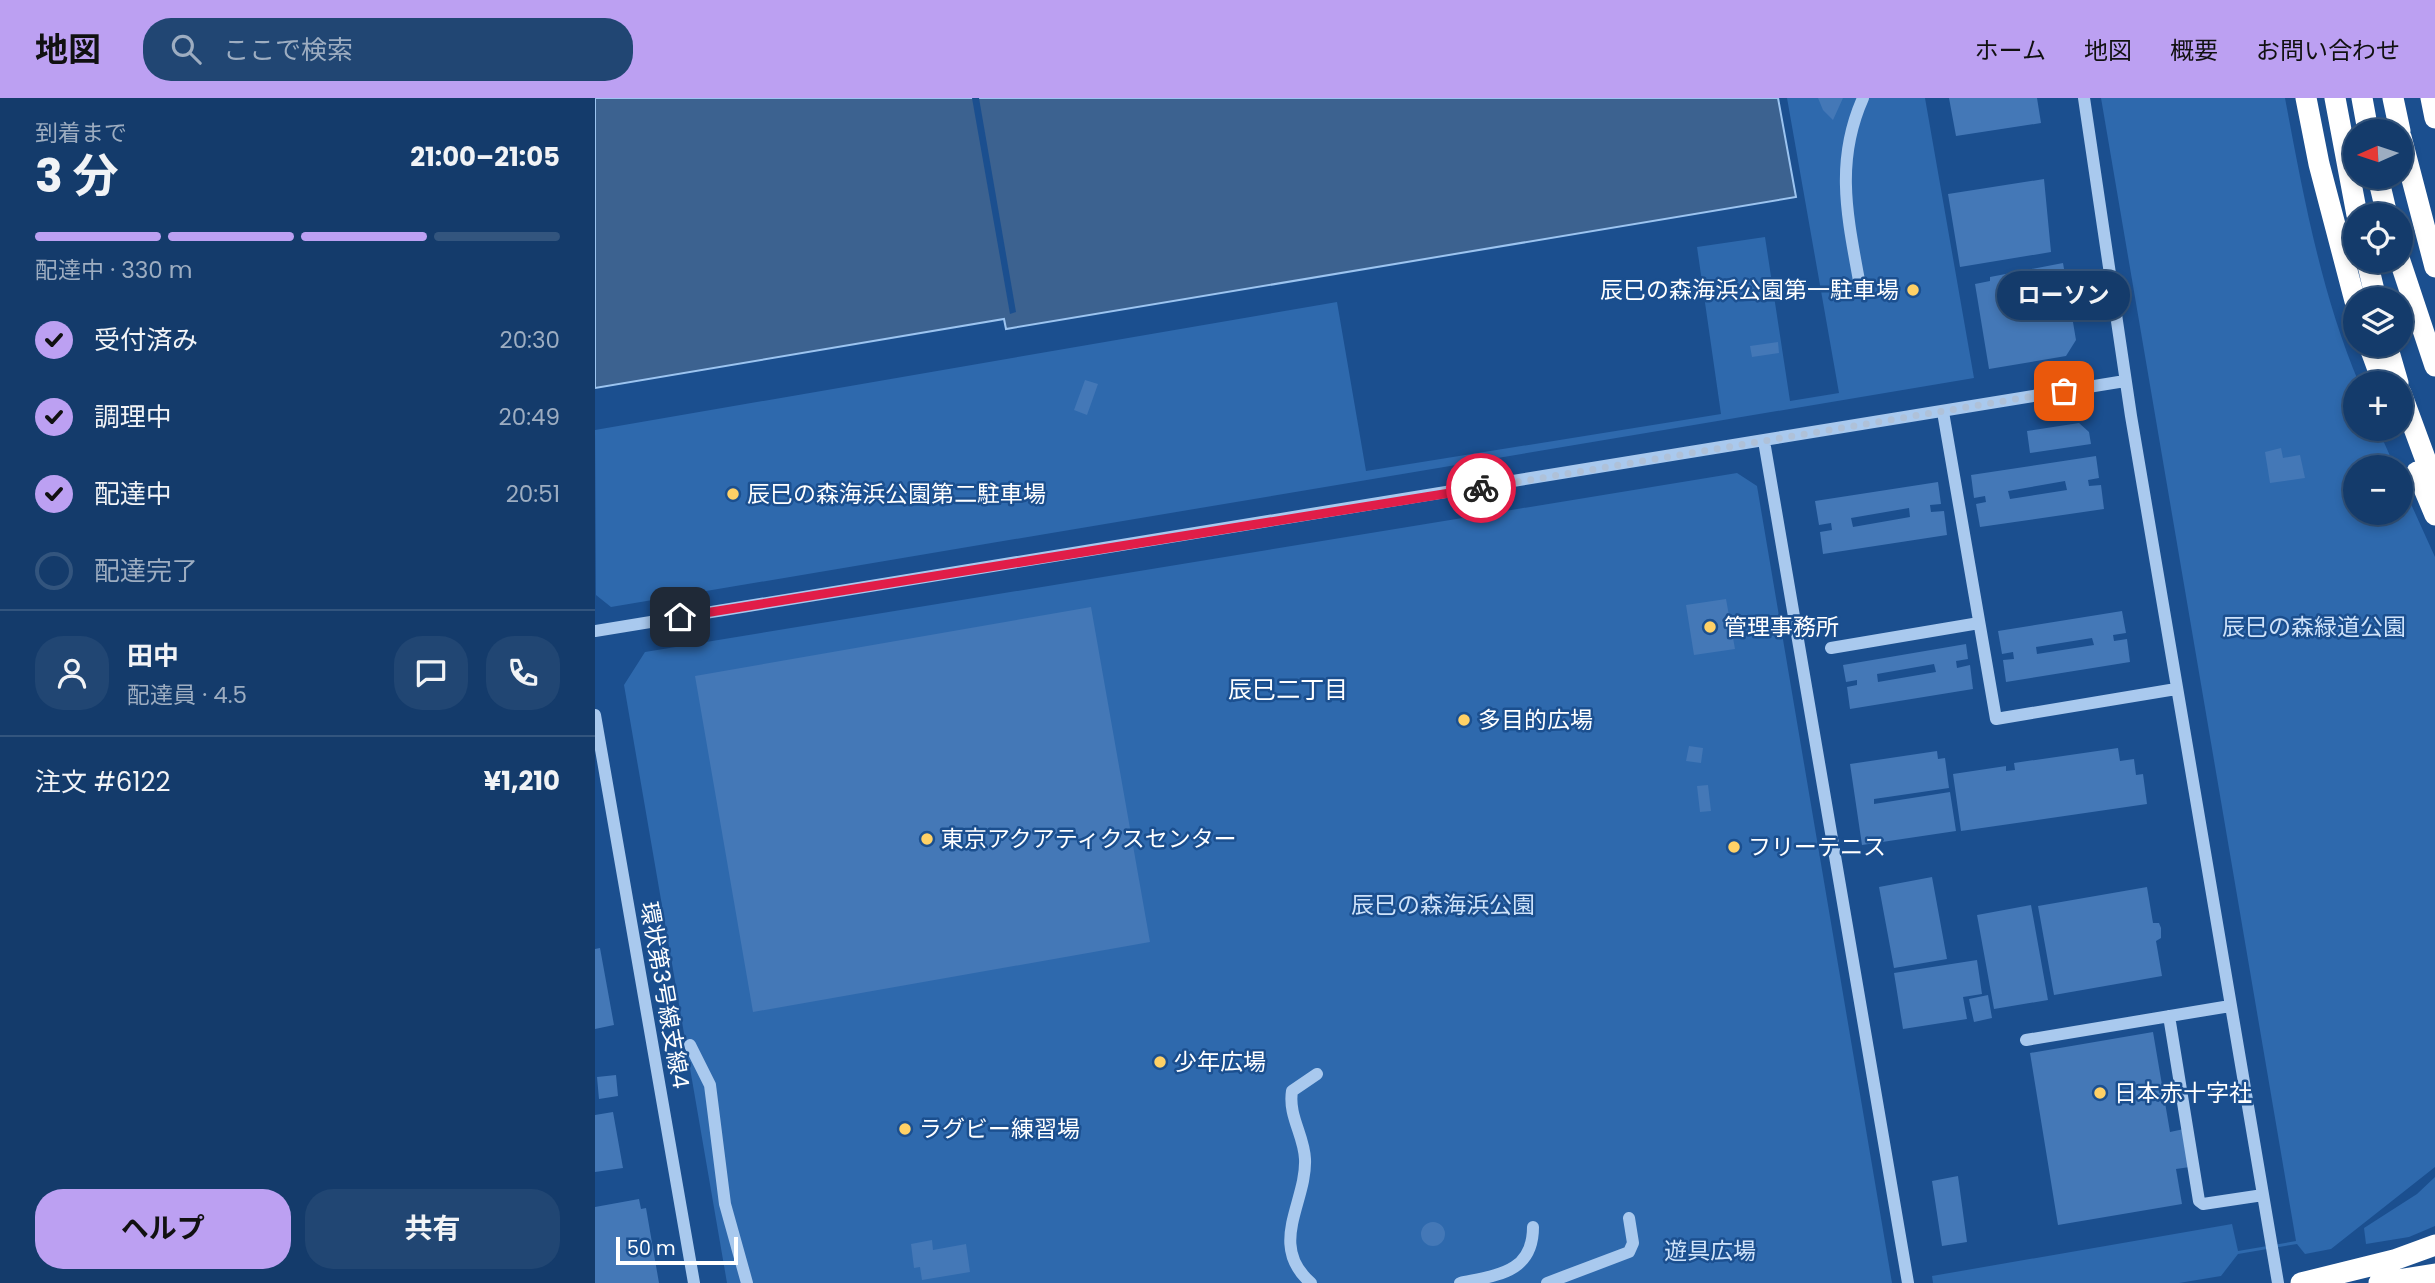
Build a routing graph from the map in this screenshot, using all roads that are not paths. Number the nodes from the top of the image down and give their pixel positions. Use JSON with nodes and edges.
{"nodes":[{"id":1,"x":1863,"y":98,"type":"edge"},
{"id":2,"x":2084,"y":98,"type":"edge"},
{"id":3,"x":2306,"y":98,"type":"edge"},
{"id":4,"x":2335,"y":98,"type":"edge"},
{"id":5,"x":2361,"y":98,"type":"edge"},
{"id":6,"x":2393,"y":98,"type":"edge"},
{"id":7,"x":2431,"y":98,"type":"edge"},
{"id":8,"x":2435,"y":118,"type":"edge"},
{"id":9,"x":2365,"y":119,"type":"edge"},
{"id":10,"x":2397,"y":119,"type":"edge"},
{"id":11,"x":2413,"y":183,"type":"edge"},
{"id":12,"x":2355,"y":203,"type":"edge"},
{"id":13,"x":2435,"y":267,"type":"edge"},
{"id":14,"x":2404,"y":273,"type":"edge"},
{"id":15,"x":1860,"y":286,"type":"dead end"},
{"id":16,"x":2351,"y":287,"type":"edge"},
{"id":17,"x":2416,"y":312,"type":"junction"},
{"id":18,"x":2435,"y":337,"type":"edge"},
{"id":19,"x":2435,"y":366,"type":"edge"},
{"id":20,"x":2125,"y":381,"type":"junction"},
{"id":21,"x":1943,"y":412,"type":"junction"},
{"id":22,"x":2413,"y":425,"type":"edge"},
{"id":23,"x":1764,"y":441,"type":"junction"},
{"id":24,"x":2405,"y":441,"type":"edge"},
{"id":25,"x":2435,"y":485,"type":"edge"},
{"id":26,"x":2435,"y":515,"type":"edge"},
{"id":27,"x":1979,"y":623,"type":"junction"},
{"id":28,"x":595,"y":631,"type":"edge"},
{"id":29,"x":1831,"y":648,"type":"dead end"},
{"id":30,"x":2176,"y":689,"type":"junction"},
{"id":31,"x":595,"y":715,"type":"edge"},
{"id":32,"x":2230,"y":1006,"type":"junction"},
{"id":33,"x":2169,"y":1016,"type":"junction"},
{"id":34,"x":2026,"y":1040,"type":"dead end"},
{"id":35,"x":689,"y":1045,"type":"dead end"},
{"id":36,"x":1317,"y":1074,"type":"dead end"},
{"id":37,"x":2263,"y":1195,"type":"junction"},
{"id":38,"x":1629,"y":1218,"type":"dead end"},
{"id":39,"x":1533,"y":1227,"type":"dead end"},
{"id":40,"x":2435,"y":1245,"type":"edge"},
{"id":41,"x":2435,"y":1274,"type":"edge"},
{"id":42,"x":2435,"y":1282,"type":"edge"},
{"id":43,"x":694,"y":1283,"type":"edge"},
{"id":44,"x":747,"y":1283,"type":"edge"},
{"id":45,"x":1311,"y":1283,"type":"edge"},
{"id":46,"x":1460,"y":1283,"type":"edge"},
{"id":47,"x":1547,"y":1283,"type":"edge"},
{"id":48,"x":1908,"y":1283,"type":"edge"},
{"id":49,"x":2278,"y":1283,"type":"edge"},
{"id":50,"x":2301,"y":1283,"type":"edge"},
{"id":51,"x":2379,"y":1283,"type":"edge"},
{"id":52,"x":2428,"y":1283,"type":"edge"}],
"edges":[{"from":1,"to":15,"type":"street"},
{"from":2,"to":20,"type":"street"},
{"from":3,"to":16,"type":"highway"},
{"from":4,"to":12,"type":"highway"},
{"from":5,"to":9,"type":"highway"},
{"from":6,"to":10,"type":"highway"},
{"from":7,"to":8,"type":"highway"},
{"from":11,"to":13,"type":"highway"},
{"from":14,"to":17,"type":"highway"},
{"from":17,"to":18,"type":"street"},
{"from":17,"to":19,"type":"highway"},
{"from":20,"to":21,"type":"street"},
{"from":20,"to":30,"type":"street"},
{"from":21,"to":23,"type":"street"},
{"from":21,"to":27,"type":"street"},
{"from":22,"to":25,"type":"highway"},
{"from":23,"to":28,"type":"street"},
{"from":23,"to":48,"type":"street"},
{"from":24,"to":26,"type":"highway"},
{"from":27,"to":29,"type":"street"},
{"from":27,"to":30,"type":"street"},
{"from":30,"to":32,"type":"street"},
{"from":31,"to":43,"type":"street","name":"環状第3号線支線4"},
{"from":32,"to":33,"type":"street"},
{"from":32,"to":37,"type":"street"},
{"from":33,"to":34,"type":"street"},
{"from":33,"to":37,"type":"street"},
{"from":35,"to":44,"type":"street"},
{"from":36,"to":45,"type":"street"},
{"from":37,"to":49,"type":"street"},
{"from":38,"to":47,"type":"street"},
{"from":39,"to":46,"type":"street"},
{"from":40,"to":50,"type":"highway"},
{"from":41,"to":51,"type":"highway"},
{"from":42,"to":52,"type":"highway"}]}
